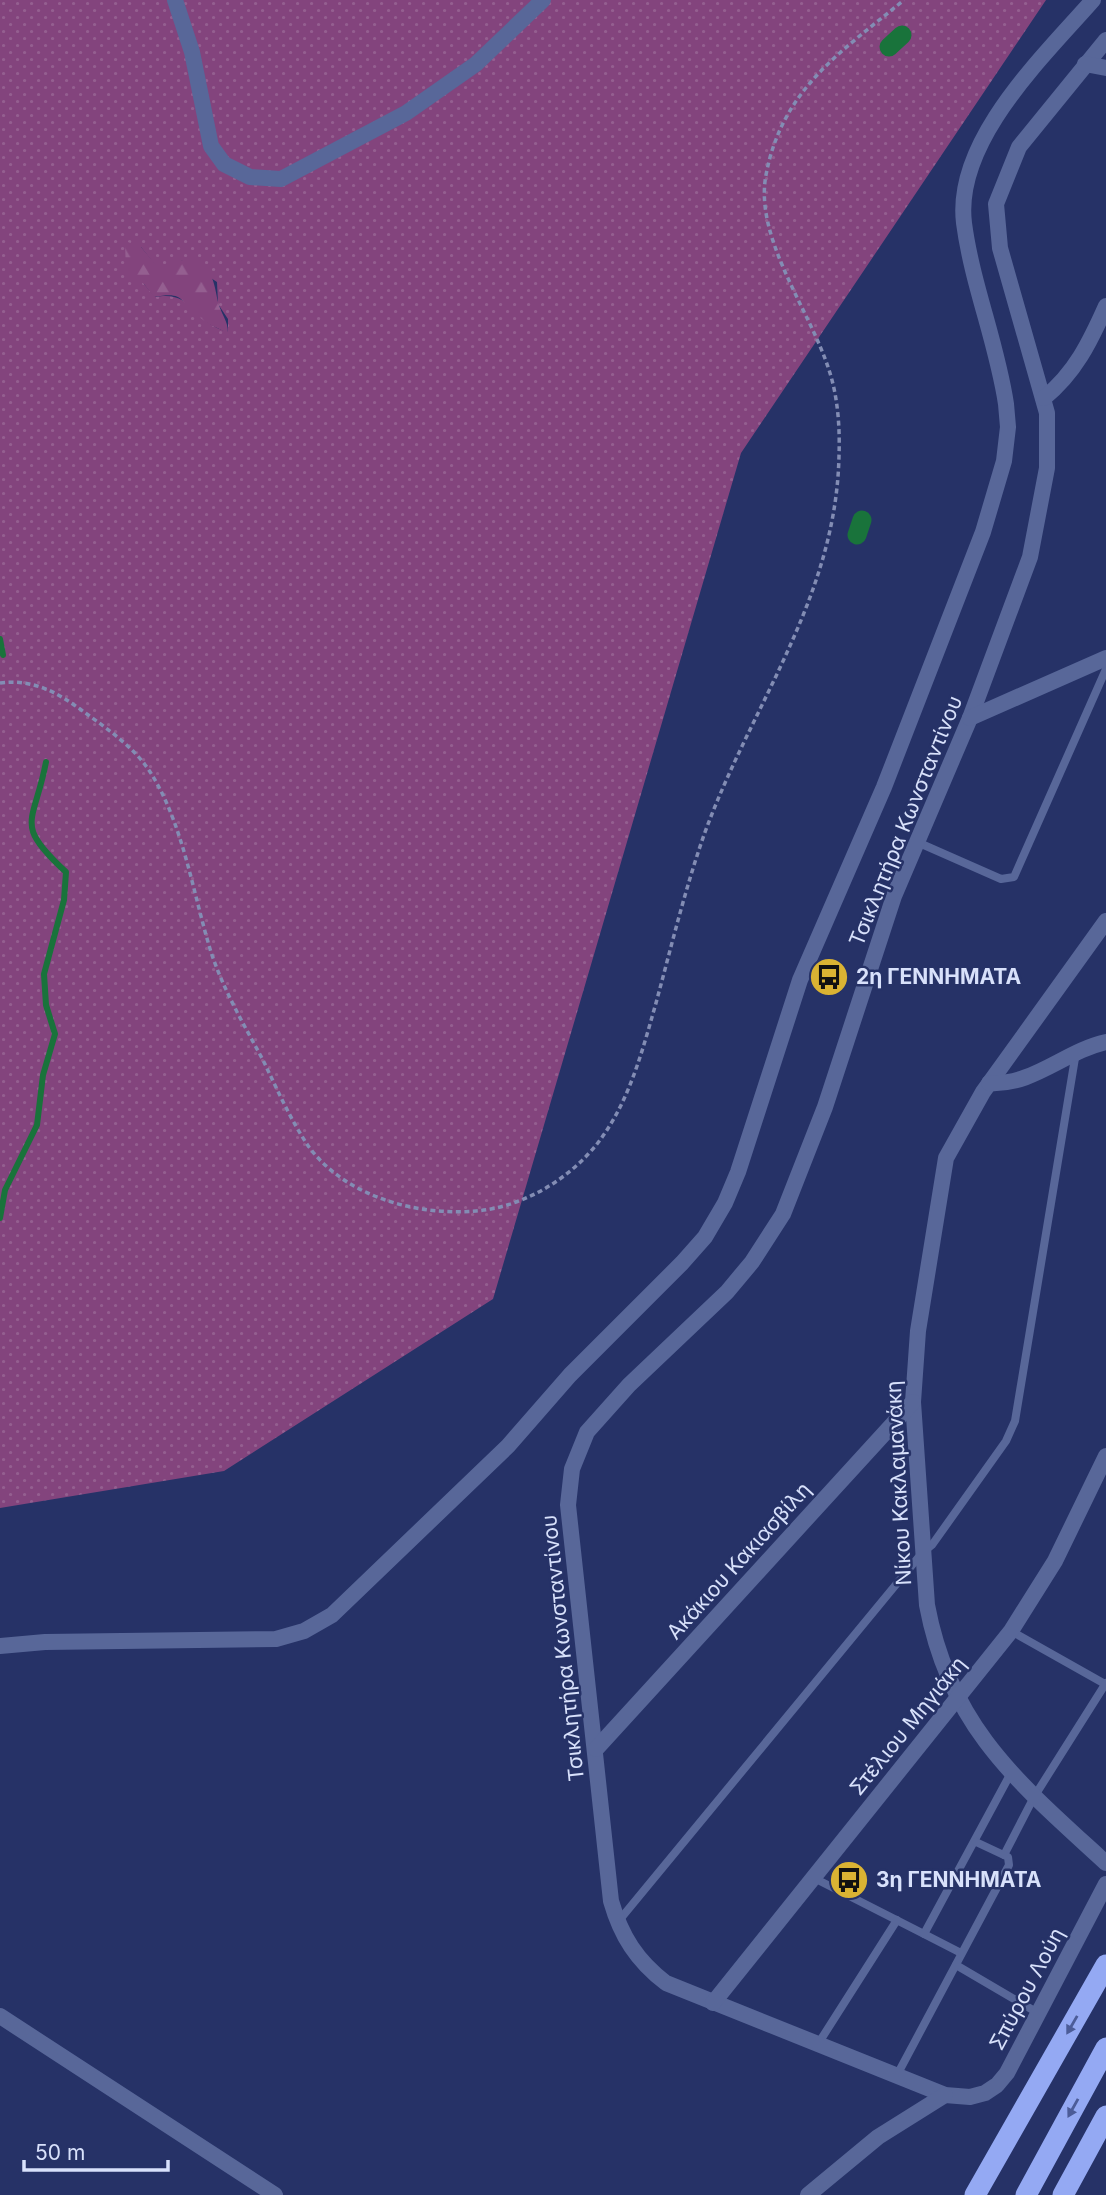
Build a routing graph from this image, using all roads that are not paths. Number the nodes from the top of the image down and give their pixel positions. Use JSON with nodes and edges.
{"nodes":[{"id":1,"x":176,"y":0,"type":"edge"},
{"id":2,"x":543,"y":0,"type":"edge"},
{"id":3,"x":1093,"y":0,"type":"edge"},
{"id":4,"x":1106,"y":40,"type":"edge"},
{"id":5,"x":1085,"y":64,"type":"junction"},
{"id":6,"x":1106,"y":68,"type":"edge"},
{"id":7,"x":1106,"y":306,"type":"edge"},
{"id":8,"x":1044,"y":398,"type":"junction"},
{"id":9,"x":1106,"y":657,"type":"edge"},
{"id":10,"x":1106,"y":669,"type":"edge"},
{"id":11,"x":970,"y":718,"type":"junction"},
{"id":12,"x":917,"y":842,"type":"junction"},
{"id":13,"x":1106,"y":921,"type":"edge"},
{"id":14,"x":1099,"y":941,"type":"edge"},
{"id":15,"x":1106,"y":1042,"type":"edge"},
{"id":16,"x":1076,"y":1051,"type":"junction"},
{"id":17,"x":989,"y":1083,"type":"junction"},
{"id":18,"x":913,"y":1402,"type":"junction"},
{"id":19,"x":1106,"y":1456,"type":"edge"},
{"id":20,"x":922,"y":1553,"type":"junction"},
{"id":21,"x":1011,"y":1631,"type":"junction"},
{"id":22,"x":0,"y":1646,"type":"edge"},
{"id":23,"x":1106,"y":1684,"type":"edge"},
{"id":24,"x":1102,"y":1697,"type":"edge"},
{"id":25,"x":957,"y":1699,"type":"junction"},
{"id":26,"x":596,"y":1749,"type":"junction"},
{"id":27,"x":1012,"y":1770,"type":"junction"},
{"id":28,"x":1034,"y":1797,"type":"junction"},
{"id":29,"x":976,"y":1842,"type":"junction"},
{"id":30,"x":1004,"y":1855,"type":"junction"},
{"id":31,"x":1106,"y":1863,"type":"edge"},
{"id":32,"x":814,"y":1878,"type":"junction"},
{"id":33,"x":1106,"y":1884,"type":"edge"},
{"id":34,"x":897,"y":1920,"type":"junction"},
{"id":35,"x":617,"y":1923,"type":"junction"},
{"id":36,"x":924,"y":1934,"type":"junction"},
{"id":37,"x":961,"y":1953,"type":"junction"},
{"id":38,"x":956,"y":1965,"type":"junction"},
{"id":39,"x":1106,"y":1965,"type":"edge"},
{"id":40,"x":713,"y":2003,"type":"junction"},
{"id":41,"x":1038,"y":2012,"type":"junction"},
{"id":42,"x":0,"y":2016,"type":"edge"},
{"id":43,"x":817,"y":2045,"type":"junction"},
{"id":44,"x":1106,"y":2049,"type":"edge"},
{"id":45,"x":896,"y":2077,"type":"junction"},
{"id":46,"x":945,"y":2095,"type":"junction"},
{"id":47,"x":970,"y":2097,"type":"joint"},
{"id":48,"x":1106,"y":2116,"type":"edge"},
{"id":49,"x":275,"y":2195,"type":"edge"},
{"id":50,"x":808,"y":2195,"type":"edge"},
{"id":51,"x":975,"y":2195,"type":"edge"},
{"id":52,"x":1026,"y":2195,"type":"edge"},
{"id":53,"x":1063,"y":2195,"type":"edge"}],
"edges":[{"from":1,"to":2,"type":"street"},
{"from":3,"to":22,"type":"street"},
{"from":4,"to":5,"type":"street","name":"Τσικλητήρα Κωνσταντίνου"},
{"from":5,"to":6,"type":"street"},
{"from":5,"to":8,"type":"street","name":"Τσικλητήρα Κωνσταντίνου"},
{"from":7,"to":8,"type":"street"},
{"from":8,"to":11,"type":"street","name":"Τσικλητήρα Κωνσταντίνου"},
{"from":9,"to":11,"type":"street"},
{"from":10,"to":12,"type":"lane"},
{"from":11,"to":12,"type":"street","name":"Τσικλητήρα Κωνσταντίνου"},
{"from":12,"to":26,"type":"street","name":"Τσικλητήρα Κωνσταντίνου"},
{"from":13,"to":14,"type":"street","name":"Νίκου Κακλαμανάκη"},
{"from":14,"to":17,"type":"street","name":"Νίκου Κακλαμανάκη"},
{"from":15,"to":16,"type":"street"},
{"from":16,"to":17,"type":"street"},
{"from":16,"to":20,"type":"lane"},
{"from":17,"to":18,"type":"street","name":"Νίκου Κακλαμανάκη"},
{"from":18,"to":20,"type":"street","name":"Νίκου Κακλαμανάκη"},
{"from":18,"to":26,"type":"street","name":"Ακάκιου Κακιασβίλη"},
{"from":19,"to":21,"type":"street","name":"Στέλιου Μηγιάκη"},
{"from":20,"to":25,"type":"street","name":"Νίκου Κακλαμανάκη"},
{"from":20,"to":35,"type":"lane"},
{"from":21,"to":23,"type":"lane"},
{"from":21,"to":25,"type":"street","name":"Στέλιου Μηγιάκη"},
{"from":23,"to":24,"type":"lane"},
{"from":24,"to":28,"type":"lane"},
{"from":25,"to":27,"type":"street","name":"Νίκου Κακλαμανάκη"},
{"from":25,"to":32,"type":"street","name":"Στέλιου Μηγιάκη"},
{"from":26,"to":35,"type":"street","name":"Τσικλητήρα Κωνσταντίνου"},
{"from":27,"to":28,"type":"street","name":"Νίκου Κακλαμανάκη"},
{"from":27,"to":29,"type":"lane"},
{"from":28,"to":30,"type":"lane"},
{"from":28,"to":31,"type":"street","name":"Νίκου Κακλαμανάκη"},
{"from":29,"to":30,"type":"lane"},
{"from":29,"to":36,"type":"lane"},
{"from":30,"to":37,"type":"lane"},
{"from":32,"to":34,"type":"lane"},
{"from":32,"to":40,"type":"street","name":"Στέλιου Μηγιάκη"},
{"from":33,"to":41,"type":"street","name":"Σπύρου Λούη"},
{"from":34,"to":36,"type":"lane"},
{"from":34,"to":43,"type":"lane"},
{"from":35,"to":40,"type":"street","name":"Τσικλητήρα Κωνσταντίνου"},
{"from":36,"to":37,"type":"lane"},
{"from":37,"to":38,"type":"lane"},
{"from":38,"to":41,"type":"lane"},
{"from":38,"to":45,"type":"lane"},
{"from":39,"to":51,"type":"highway","one_way":true},
{"from":40,"to":43,"type":"street","name":"Τσικλητήρα Κωνσταντίνου"},
{"from":41,"to":47,"type":"street","name":"Σπύρου Λούη"},
{"from":42,"to":49,"type":"street"},
{"from":43,"to":45,"type":"street","name":"Τσικλητήρα Κωνσταντίνου"},
{"from":44,"to":52,"type":"highway","one_way":true},
{"from":45,"to":46,"type":"street","name":"Τσικλητήρα Κωνσταντίνου"},
{"from":46,"to":47,"type":"street","name":"Τσικλητήρα Κωνσταντίνου"},
{"from":46,"to":50,"type":"street"},
{"from":48,"to":53,"type":"highway"}]}
